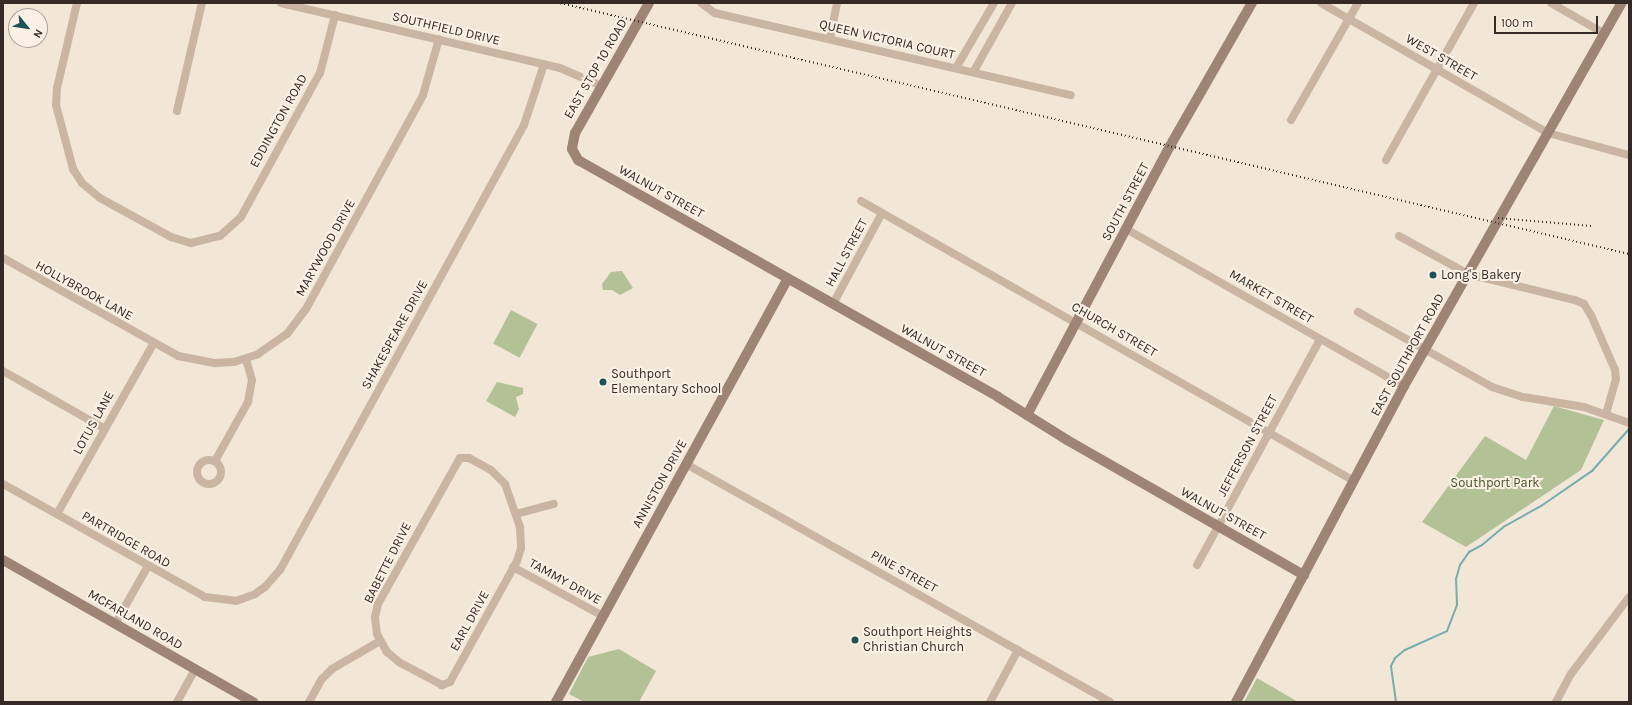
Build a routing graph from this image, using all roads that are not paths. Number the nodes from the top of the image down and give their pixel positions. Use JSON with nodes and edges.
{"nodes":[{"id":1,"x":77,"y":3,"type":"edge"},
{"id":2,"x":202,"y":3,"type":"edge"},
{"id":3,"x":281,"y":3,"type":"edge"},
{"id":4,"x":649,"y":3,"type":"edge"},
{"id":5,"x":701,"y":3,"type":"edge"},
{"id":6,"x":838,"y":3,"type":"edge"},
{"id":7,"x":994,"y":3,"type":"edge"},
{"id":8,"x":1012,"y":3,"type":"edge"},
{"id":9,"x":1252,"y":3,"type":"edge"},
{"id":10,"x":1321,"y":3,"type":"edge"},
{"id":11,"x":1358,"y":3,"type":"edge"},
{"id":12,"x":1474,"y":3,"type":"edge"},
{"id":13,"x":1551,"y":3,"type":"edge"},
{"id":14,"x":1622,"y":3,"type":"edge"},
{"id":15,"x":336,"y":15,"type":"junction"},
{"id":16,"x":1349,"y":19,"type":"junction"},
{"id":17,"x":1605,"y":34,"type":"junction"},
{"id":18,"x":439,"y":39,"type":"junction"},
{"id":19,"x":830,"y":39,"type":"junction"},
{"id":20,"x":544,"y":64,"type":"junction"},
{"id":21,"x":956,"y":68,"type":"junction"},
{"id":22,"x":1437,"y":69,"type":"junction"},
{"id":23,"x":974,"y":71,"type":"junction"},
{"id":24,"x":602,"y":86,"type":"junction"},
{"id":25,"x":1071,"y":95,"type":"dead end"},
{"id":26,"x":177,"y":111,"type":"dead end"},
{"id":27,"x":1291,"y":120,"type":"dead end"},
{"id":28,"x":1548,"y":133,"type":"junction"},
{"id":29,"x":572,"y":149,"type":"joint"},
{"id":30,"x":1629,"y":155,"type":"edge"},
{"id":31,"x":1386,"y":160,"type":"dead end"},
{"id":32,"x":861,"y":201,"type":"dead end"},
{"id":33,"x":882,"y":213,"type":"junction"},
{"id":34,"x":1126,"y":229,"type":"junction"},
{"id":35,"x":1399,"y":236,"type":"dead end"},
{"id":36,"x":3,"y":258,"type":"edge"},
{"id":37,"x":1468,"y":274,"type":"junction"},
{"id":38,"x":788,"y":279,"type":"junction"},
{"id":39,"x":833,"y":304,"type":"junction"},
{"id":40,"x":1358,"y":312,"type":"dead end"},
{"id":41,"x":1076,"y":323,"type":"junction"},
{"id":42,"x":1320,"y":339,"type":"junction"},
{"id":43,"x":153,"y":344,"type":"junction"},
{"id":44,"x":1424,"y":351,"type":"junction"},
{"id":45,"x":246,"y":358,"type":"junction"},
{"id":46,"x":3,"y":371,"type":"edge"},
{"id":47,"x":1404,"y":386,"type":"junction"},
{"id":48,"x":1606,"y":413,"type":"junction"},
{"id":49,"x":1027,"y":415,"type":"junction"},
{"id":50,"x":1629,"y":423,"type":"edge"},
{"id":51,"x":105,"y":429,"type":"junction"},
{"id":52,"x":1269,"y":432,"type":"junction"},
{"id":53,"x":461,"y":458,"type":"joint"},
{"id":54,"x":215,"y":462,"type":"dead end"},
{"id":55,"x":686,"y":464,"type":"junction"},
{"id":56,"x":1354,"y":480,"type":"junction"},
{"id":57,"x":3,"y":484,"type":"edge"},
{"id":58,"x":554,"y":504,"type":"dead end"},
{"id":59,"x":57,"y":514,"type":"junction"},
{"id":60,"x":516,"y":514,"type":"junction"},
{"id":61,"x":1218,"y":526,"type":"junction"},
{"id":62,"x":3,"y":560,"type":"edge"},
{"id":63,"x":1196,"y":565,"type":"dead end"},
{"id":64,"x":148,"y":566,"type":"junction"},
{"id":65,"x":513,"y":567,"type":"junction"},
{"id":66,"x":1304,"y":575,"type":"junction"},
{"id":67,"x":1629,"y":597,"type":"edge"},
{"id":68,"x":242,"y":599,"type":"joint"},
{"id":69,"x":603,"y":616,"type":"junction"},
{"id":70,"x":116,"y":624,"type":"junction"},
{"id":71,"x":380,"y":641,"type":"junction"},
{"id":72,"x":1018,"y":650,"type":"junction"},
{"id":73,"x":195,"y":669,"type":"junction"},
{"id":74,"x":177,"y":702,"type":"edge"},
{"id":75,"x":253,"y":702,"type":"edge"},
{"id":76,"x":309,"y":702,"type":"edge"},
{"id":77,"x":556,"y":702,"type":"edge"},
{"id":78,"x":990,"y":702,"type":"edge"},
{"id":79,"x":1110,"y":702,"type":"edge"},
{"id":80,"x":1236,"y":702,"type":"edge"},
{"id":81,"x":1556,"y":702,"type":"edge"}],
"edges":[{"from":1,"to":15,"type":"street","name":"EDDINGTON ROAD"},
{"from":2,"to":26,"type":"street"},
{"from":3,"to":15,"type":"street","name":"SOUTHFIELD DRIVE"},
{"from":4,"to":24,"type":"street","name":"EAST STOP 10 ROAD"},
{"from":5,"to":19,"type":"street","name":"QUEEN VICTORIA COURT"},
{"from":6,"to":19,"type":"street"},
{"from":7,"to":21,"type":"street"},
{"from":8,"to":23,"type":"street"},
{"from":9,"to":34,"type":"street","name":"SOUTH STREET"},
{"from":10,"to":16,"type":"street","name":"WEST STREET"},
{"from":11,"to":16,"type":"street"},
{"from":12,"to":22,"type":"street"},
{"from":13,"to":17,"type":"street"},
{"from":14,"to":17,"type":"street","name":"EAST SOUTHPORT ROAD"},
{"from":15,"to":18,"type":"street","name":"SOUTHFIELD DRIVE"},
{"from":16,"to":22,"type":"street","name":"WEST STREET"},
{"from":16,"to":27,"type":"street"},
{"from":17,"to":28,"type":"street","name":"EAST SOUTHPORT ROAD"},
{"from":18,"to":20,"type":"street","name":"SOUTHFIELD DRIVE"},
{"from":18,"to":45,"type":"street","name":"MARYWOOD DRIVE"},
{"from":19,"to":21,"type":"street","name":"QUEEN VICTORIA COURT"},
{"from":20,"to":24,"type":"street","name":"SOUTHFIELD DRIVE"},
{"from":20,"to":68,"type":"street","name":"SHAKESPEARE DRIVE"},
{"from":21,"to":23,"type":"street","name":"QUEEN VICTORIA COURT"},
{"from":22,"to":28,"type":"street","name":"WEST STREET"},
{"from":22,"to":31,"type":"street"},
{"from":23,"to":25,"type":"street","name":"QUEEN VICTORIA COURT"},
{"from":24,"to":29,"type":"street","name":"EAST STOP 10 ROAD"},
{"from":28,"to":30,"type":"street","name":"WEST STREET"},
{"from":28,"to":37,"type":"street","name":"EAST SOUTHPORT ROAD"},
{"from":29,"to":38,"type":"street","name":"WALNUT STREET"},
{"from":32,"to":33,"type":"street","name":"CHURCH STREET"},
{"from":33,"to":39,"type":"street","name":"HALL STREET"},
{"from":33,"to":41,"type":"street","name":"CHURCH STREET"},
{"from":34,"to":41,"type":"street","name":"SOUTH STREET"},
{"from":34,"to":42,"type":"street","name":"MARKET STREET"},
{"from":35,"to":37,"type":"street"},
{"from":36,"to":43,"type":"street","name":"HOLLYBROOK LANE"},
{"from":37,"to":44,"type":"street","name":"EAST SOUTHPORT ROAD"},
{"from":37,"to":48,"type":"street"},
{"from":38,"to":39,"type":"street","name":"WALNUT STREET"},
{"from":38,"to":55,"type":"street","name":"ANNISTON DRIVE"},
{"from":39,"to":49,"type":"street","name":"WALNUT STREET"},
{"from":40,"to":44,"type":"street"},
{"from":41,"to":49,"type":"street","name":"SOUTH STREET"},
{"from":41,"to":52,"type":"street","name":"CHURCH STREET"},
{"from":42,"to":47,"type":"street","name":"MARKET STREET"},
{"from":42,"to":52,"type":"street","name":"JEFFERSON STREET"},
{"from":43,"to":45,"type":"street","name":"MARYWOOD DRIVE"},
{"from":43,"to":51,"type":"street","name":"LOTUS LANE"},
{"from":44,"to":47,"type":"street","name":"EAST SOUTHPORT ROAD"},
{"from":44,"to":48,"type":"street"},
{"from":45,"to":54,"type":"street"},
{"from":46,"to":51,"type":"street"},
{"from":47,"to":56,"type":"street","name":"EAST SOUTHPORT ROAD"},
{"from":48,"to":50,"type":"street"},
{"from":49,"to":61,"type":"street","name":"WALNUT STREET"},
{"from":51,"to":59,"type":"street","name":"LOTUS LANE"},
{"from":52,"to":56,"type":"street","name":"CHURCH STREET"},
{"from":52,"to":61,"type":"street","name":"JEFFERSON STREET"},
{"from":53,"to":60,"type":"street","name":"TAMMY DRIVE"},
{"from":53,"to":71,"type":"street","name":"BABETTE DRIVE"},
{"from":55,"to":69,"type":"street","name":"ANNISTON DRIVE"},
{"from":55,"to":72,"type":"street","name":"PINE STREET"},
{"from":56,"to":66,"type":"street","name":"EAST SOUTHPORT ROAD"},
{"from":57,"to":59,"type":"street","name":"PARTRIDGE ROAD"},
{"from":58,"to":60,"type":"street"},
{"from":59,"to":64,"type":"street","name":"PARTRIDGE ROAD"},
{"from":60,"to":65,"type":"street","name":"TAMMY DRIVE"},
{"from":61,"to":63,"type":"street","name":"JEFFERSON STREET"},
{"from":61,"to":66,"type":"street","name":"WALNUT STREET"},
{"from":62,"to":70,"type":"street","name":"MCFARLAND ROAD"},
{"from":64,"to":68,"type":"street","name":"PARTRIDGE ROAD"},
{"from":64,"to":70,"type":"street"},
{"from":65,"to":69,"type":"street","name":"TAMMY DRIVE"},
{"from":65,"to":71,"type":"street","name":"EARL DRIVE"},
{"from":66,"to":80,"type":"street","name":"EAST SOUTHPORT ROAD"},
{"from":67,"to":81,"type":"street"},
{"from":69,"to":77,"type":"street","name":"ANNISTON DRIVE"},
{"from":70,"to":73,"type":"street","name":"MCFARLAND ROAD"},
{"from":71,"to":76,"type":"street"},
{"from":72,"to":78,"type":"street"},
{"from":72,"to":79,"type":"street","name":"PINE STREET"},
{"from":73,"to":74,"type":"street"},
{"from":73,"to":75,"type":"street","name":"MCFARLAND ROAD"}]}
